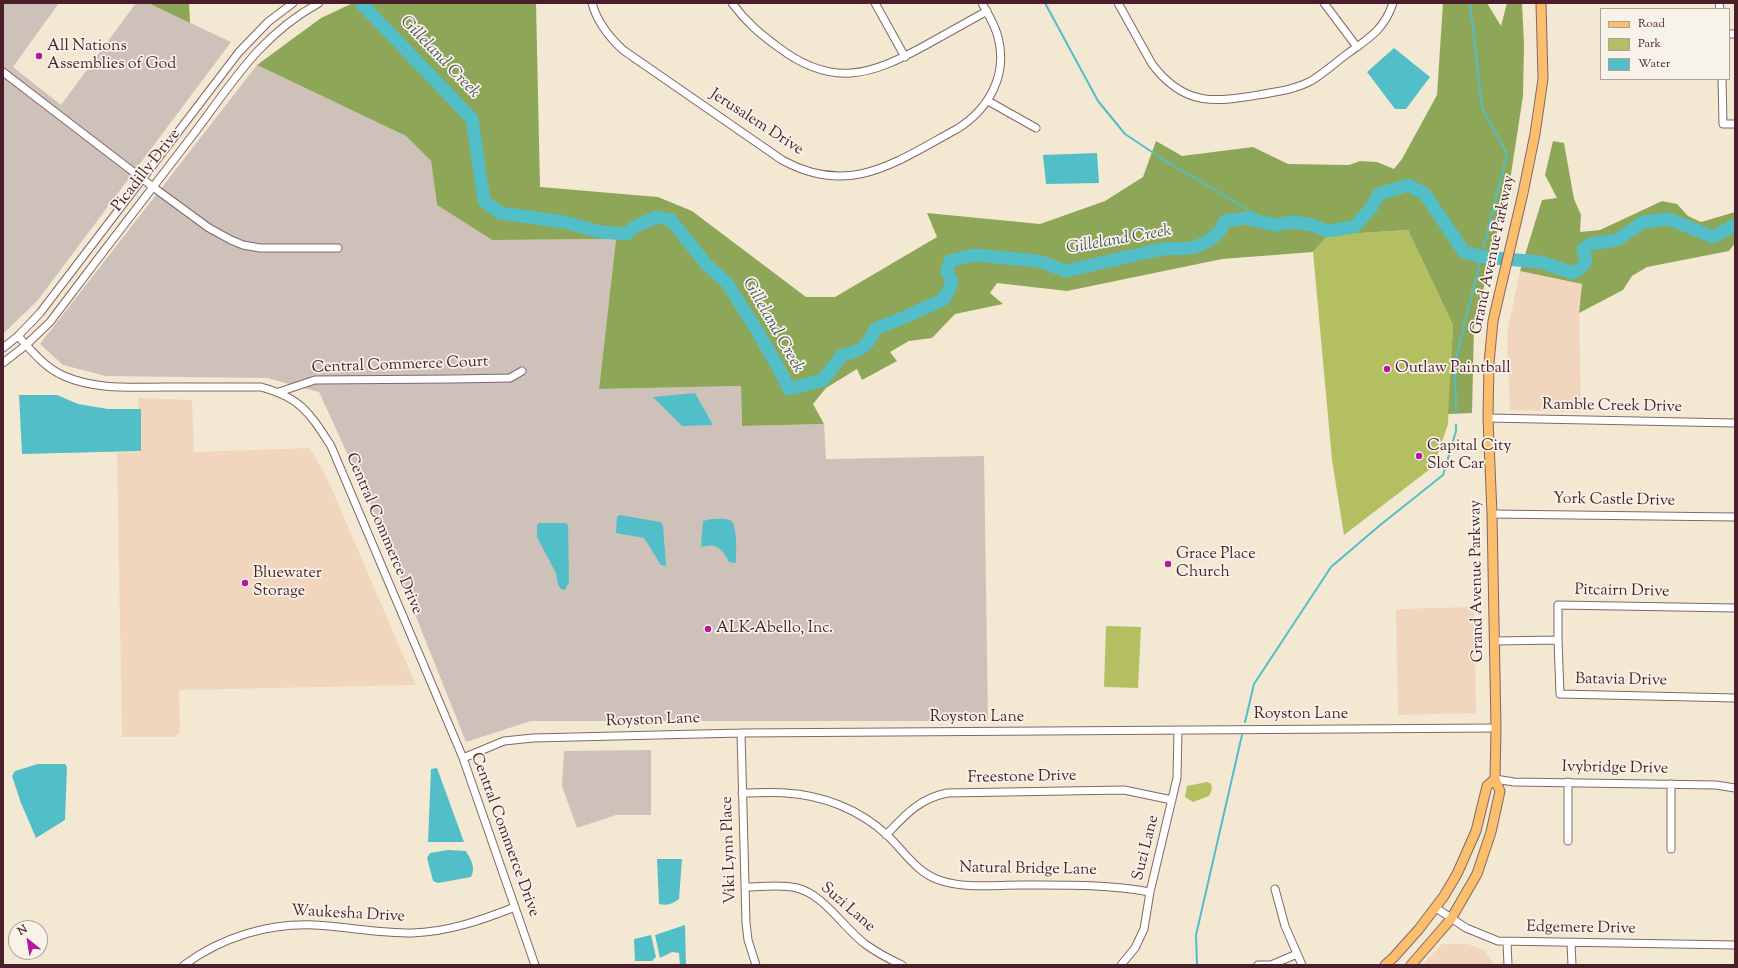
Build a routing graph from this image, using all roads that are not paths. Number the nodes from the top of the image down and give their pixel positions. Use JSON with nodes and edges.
{"nodes":[{"id":1,"x":293,"y":3,"type":"edge"},
{"id":2,"x":319,"y":3,"type":"edge"},
{"id":3,"x":592,"y":3,"type":"edge"},
{"id":4,"x":732,"y":3,"type":"edge"},
{"id":5,"x":875,"y":3,"type":"edge"},
{"id":6,"x":982,"y":3,"type":"edge"},
{"id":7,"x":1118,"y":3,"type":"edge"},
{"id":8,"x":1324,"y":3,"type":"edge"},
{"id":9,"x":1393,"y":3,"type":"edge"},
{"id":10,"x":1541,"y":3,"type":"edge"},
{"id":11,"x":987,"y":11,"type":"junction"},
{"id":12,"x":1357,"y":47,"type":"junction"},
{"id":13,"x":905,"y":57,"type":"junction"},
{"id":14,"x":3,"y":72,"type":"edge"},
{"id":15,"x":1722,"y":80,"type":"edge"},
{"id":16,"x":988,"y":101,"type":"junction"},
{"id":17,"x":1735,"y":124,"type":"edge"},
{"id":18,"x":1036,"y":128,"type":"dead end"},
{"id":19,"x":143,"y":179,"type":"junction"},
{"id":20,"x":153,"y":187,"type":"junction"},
{"id":21,"x":338,"y":248,"type":"dead end"},
{"id":22,"x":18,"y":336,"type":"junction"},
{"id":23,"x":26,"y":345,"type":"junction"},
{"id":24,"x":3,"y":348,"type":"edge"},
{"id":25,"x":3,"y":363,"type":"edge"},
{"id":26,"x":522,"y":371,"type":"dead end"},
{"id":27,"x":279,"y":392,"type":"junction"},
{"id":28,"x":1488,"y":418,"type":"junction"},
{"id":29,"x":1735,"y":423,"type":"edge"},
{"id":30,"x":1492,"y":514,"type":"junction"},
{"id":31,"x":1735,"y":517,"type":"edge"},
{"id":32,"x":1735,"y":608,"type":"edge"},
{"id":33,"x":1494,"y":640,"type":"junction"},
{"id":34,"x":1558,"y":640,"type":"junction"},
{"id":35,"x":1735,"y":698,"type":"edge"},
{"id":36,"x":1496,"y":728,"type":"junction"},
{"id":37,"x":1178,"y":730,"type":"junction"},
{"id":38,"x":742,"y":733,"type":"junction"},
{"id":39,"x":463,"y":758,"type":"junction"},
{"id":40,"x":1495,"y":779,"type":"junction"},
{"id":41,"x":1568,"y":782,"type":"junction"},
{"id":42,"x":1671,"y":784,"type":"junction"},
{"id":43,"x":1735,"y":788,"type":"edge"},
{"id":44,"x":742,"y":793,"type":"junction"},
{"id":45,"x":1172,"y":800,"type":"junction"},
{"id":46,"x":886,"y":834,"type":"junction"},
{"id":47,"x":1568,"y":841,"type":"dead end"},
{"id":48,"x":1671,"y":849,"type":"dead end"},
{"id":49,"x":745,"y":887,"type":"junction"},
{"id":50,"x":1275,"y":889,"type":"dead end"},
{"id":51,"x":1150,"y":892,"type":"junction"},
{"id":52,"x":515,"y":908,"type":"junction"},
{"id":53,"x":1436,"y":908,"type":"junction"},
{"id":54,"x":1451,"y":919,"type":"junction"},
{"id":55,"x":1507,"y":942,"type":"junction"},
{"id":56,"x":1571,"y":942,"type":"junction"},
{"id":57,"x":1735,"y":945,"type":"edge"},
{"id":58,"x":1297,"y":954,"type":"junction"},
{"id":59,"x":184,"y":965,"type":"edge"},
{"id":60,"x":536,"y":965,"type":"edge"},
{"id":61,"x":756,"y":965,"type":"edge"},
{"id":62,"x":902,"y":965,"type":"edge"},
{"id":63,"x":1121,"y":965,"type":"edge"},
{"id":64,"x":1258,"y":965,"type":"edge"},
{"id":65,"x":1302,"y":965,"type":"edge"},
{"id":66,"x":1385,"y":965,"type":"edge"},
{"id":67,"x":1410,"y":965,"type":"edge"},
{"id":68,"x":1508,"y":965,"type":"edge"},
{"id":69,"x":1572,"y":965,"type":"edge"}],
"edges":[{"from":1,"to":19,"type":"street","name":"Picadilly Drive"},
{"from":2,"to":20,"type":"street","name":"Picadilly Drive"},
{"from":3,"to":16,"type":"street","name":"Jerusalem Drive"},
{"from":4,"to":13,"type":"street"},
{"from":5,"to":13,"type":"street"},
{"from":6,"to":11,"type":"street","name":"Jerusalem Drive"},
{"from":7,"to":12,"type":"street"},
{"from":8,"to":12,"type":"street"},
{"from":9,"to":12,"type":"street"},
{"from":10,"to":28,"type":"main road","name":"Grand Avenue Parkway"},
{"from":11,"to":13,"type":"street"},
{"from":11,"to":16,"type":"street","name":"Jerusalem Drive"},
{"from":14,"to":19,"type":"street"},
{"from":15,"to":17,"type":"street"},
{"from":16,"to":18,"type":"street"},
{"from":19,"to":20,"type":"street"},
{"from":19,"to":22,"type":"street","name":"Picadilly Drive"},
{"from":20,"to":21,"type":"street"},
{"from":20,"to":23,"type":"street","name":"Picadilly Drive"},
{"from":22,"to":23,"type":"street","name":"Central Commerce Drive"},
{"from":22,"to":24,"type":"street","name":"Picadilly Drive"},
{"from":23,"to":25,"type":"street","name":"Picadilly Drive"},
{"from":23,"to":27,"type":"street","name":"Central Commerce Drive"},
{"from":26,"to":27,"type":"street","name":"Central Commerce Court"},
{"from":27,"to":39,"type":"street","name":"Central Commerce Drive"},
{"from":28,"to":29,"type":"street","name":"Ramble Creek Drive"},
{"from":28,"to":30,"type":"main road","name":"Grand Avenue Parkway"},
{"from":30,"to":31,"type":"street","name":"York Castle Drive"},
{"from":30,"to":33,"type":"main road","name":"Grand Avenue Parkway"},
{"from":32,"to":34,"type":"street","name":"Pitcairn Drive"},
{"from":33,"to":34,"type":"street"},
{"from":33,"to":36,"type":"main road","name":"Grand Avenue Parkway"},
{"from":34,"to":35,"type":"street","name":"Batavia Drive"},
{"from":36,"to":37,"type":"street","name":"Royston Lane"},
{"from":36,"to":40,"type":"main road","name":"Grand Avenue Parkway"},
{"from":37,"to":38,"type":"street","name":"Royston Lane"},
{"from":37,"to":45,"type":"street","name":"Suzi Lane"},
{"from":38,"to":39,"type":"street","name":"Royston Lane"},
{"from":38,"to":44,"type":"street","name":"Viki Lynn Place"},
{"from":39,"to":52,"type":"street","name":"Central Commerce Drive"},
{"from":40,"to":41,"type":"street","name":"Ivybridge Drive"},
{"from":40,"to":53,"type":"main road"},
{"from":40,"to":54,"type":"main road","name":"Grand Avenue Parkway"},
{"from":41,"to":42,"type":"street","name":"Ivybridge Drive"},
{"from":41,"to":47,"type":"street"},
{"from":42,"to":43,"type":"street","name":"Ivybridge Drive"},
{"from":42,"to":48,"type":"street"},
{"from":44,"to":46,"type":"street","name":"Natural Bridge Lane"},
{"from":44,"to":49,"type":"street","name":"Viki Lynn Place"},
{"from":45,"to":46,"type":"street","name":"Freestone Drive"},
{"from":45,"to":51,"type":"street","name":"Suzi Lane"},
{"from":46,"to":51,"type":"street","name":"Natural Bridge Lane"},
{"from":49,"to":61,"type":"street","name":"Viki Lynn Place"},
{"from":49,"to":62,"type":"street","name":"Suzi Lane"},
{"from":50,"to":58,"type":"street"},
{"from":51,"to":63,"type":"street","name":"Suzi Lane"},
{"from":52,"to":59,"type":"street","name":"Waukesha Drive"},
{"from":52,"to":60,"type":"street","name":"Central Commerce Drive"},
{"from":53,"to":54,"type":"street","name":"Edgemere Drive"},
{"from":53,"to":66,"type":"main road"},
{"from":54,"to":55,"type":"street","name":"Edgemere Drive"},
{"from":54,"to":67,"type":"main road","name":"Grand Avenue Parkway"},
{"from":55,"to":56,"type":"street","name":"Edgemere Drive"},
{"from":55,"to":68,"type":"street"},
{"from":56,"to":57,"type":"street","name":"Edgemere Drive"},
{"from":56,"to":69,"type":"street"},
{"from":58,"to":64,"type":"street"},
{"from":58,"to":65,"type":"street"}]}
